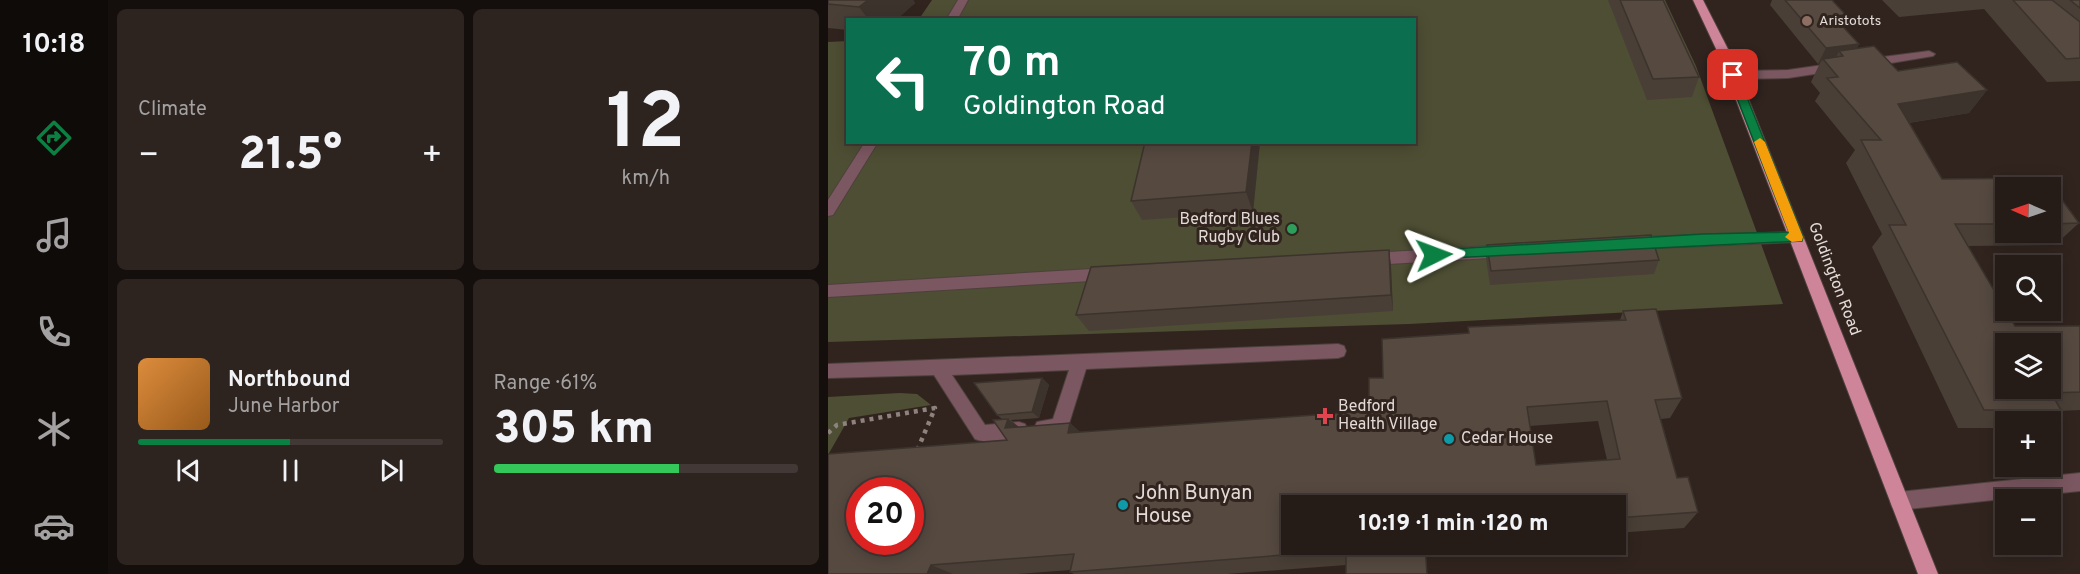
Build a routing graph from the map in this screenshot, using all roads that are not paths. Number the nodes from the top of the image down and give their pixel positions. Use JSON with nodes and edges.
{"nodes":[{"id":1,"x":963,"y":0,"type":"edge"},
{"id":2,"x":1698,"y":0,"type":"edge"},
{"id":3,"x":952,"y":18,"type":"edge"},
{"id":4,"x":1929,"y":54,"type":"dead end"},
{"id":5,"x":1733,"y":75,"type":"junction"},
{"id":6,"x":871,"y":144,"type":"edge"},
{"id":7,"x":828,"y":211,"type":"edge"},
{"id":8,"x":1797,"y":237,"type":"junction"},
{"id":9,"x":1621,"y":244,"type":"edge"},
{"id":10,"x":1526,"y":250,"type":"edge"},
{"id":11,"x":1360,"y":259,"type":"edge"},
{"id":12,"x":1124,"y":273,"type":"edge"},
{"id":13,"x":828,"y":291,"type":"edge"},
{"id":14,"x":1338,"y":351,"type":"dead end"},
{"id":15,"x":1080,"y":362,"type":"junction"},
{"id":16,"x":939,"y":368,"type":"junction"},
{"id":17,"x":828,"y":370,"type":"edge"},
{"id":18,"x":2080,"y":482,"type":"edge"},
{"id":19,"x":1899,"y":501,"type":"junction"},
{"id":20,"x":1928,"y":574,"type":"edge"}],
"edges":[{"from":1,"to":3,"type":"street"},
{"from":2,"to":5,"type":"main road","name":"Goldington Road"},
{"from":4,"to":5,"type":"street"},
{"from":5,"to":8,"type":"main road","name":"Goldington Road"},
{"from":6,"to":7,"type":"street"},
{"from":8,"to":9,"type":"street"},
{"from":8,"to":19,"type":"main road","name":"Goldington Road"},
{"from":10,"to":11,"type":"street"},
{"from":12,"to":13,"type":"street"},
{"from":14,"to":15,"type":"street"},
{"from":15,"to":16,"type":"street"},
{"from":15,"to":16,"type":"street"},
{"from":16,"to":17,"type":"street"},
{"from":18,"to":19,"type":"street"},
{"from":19,"to":20,"type":"main road","name":"Goldington Road"}]}
